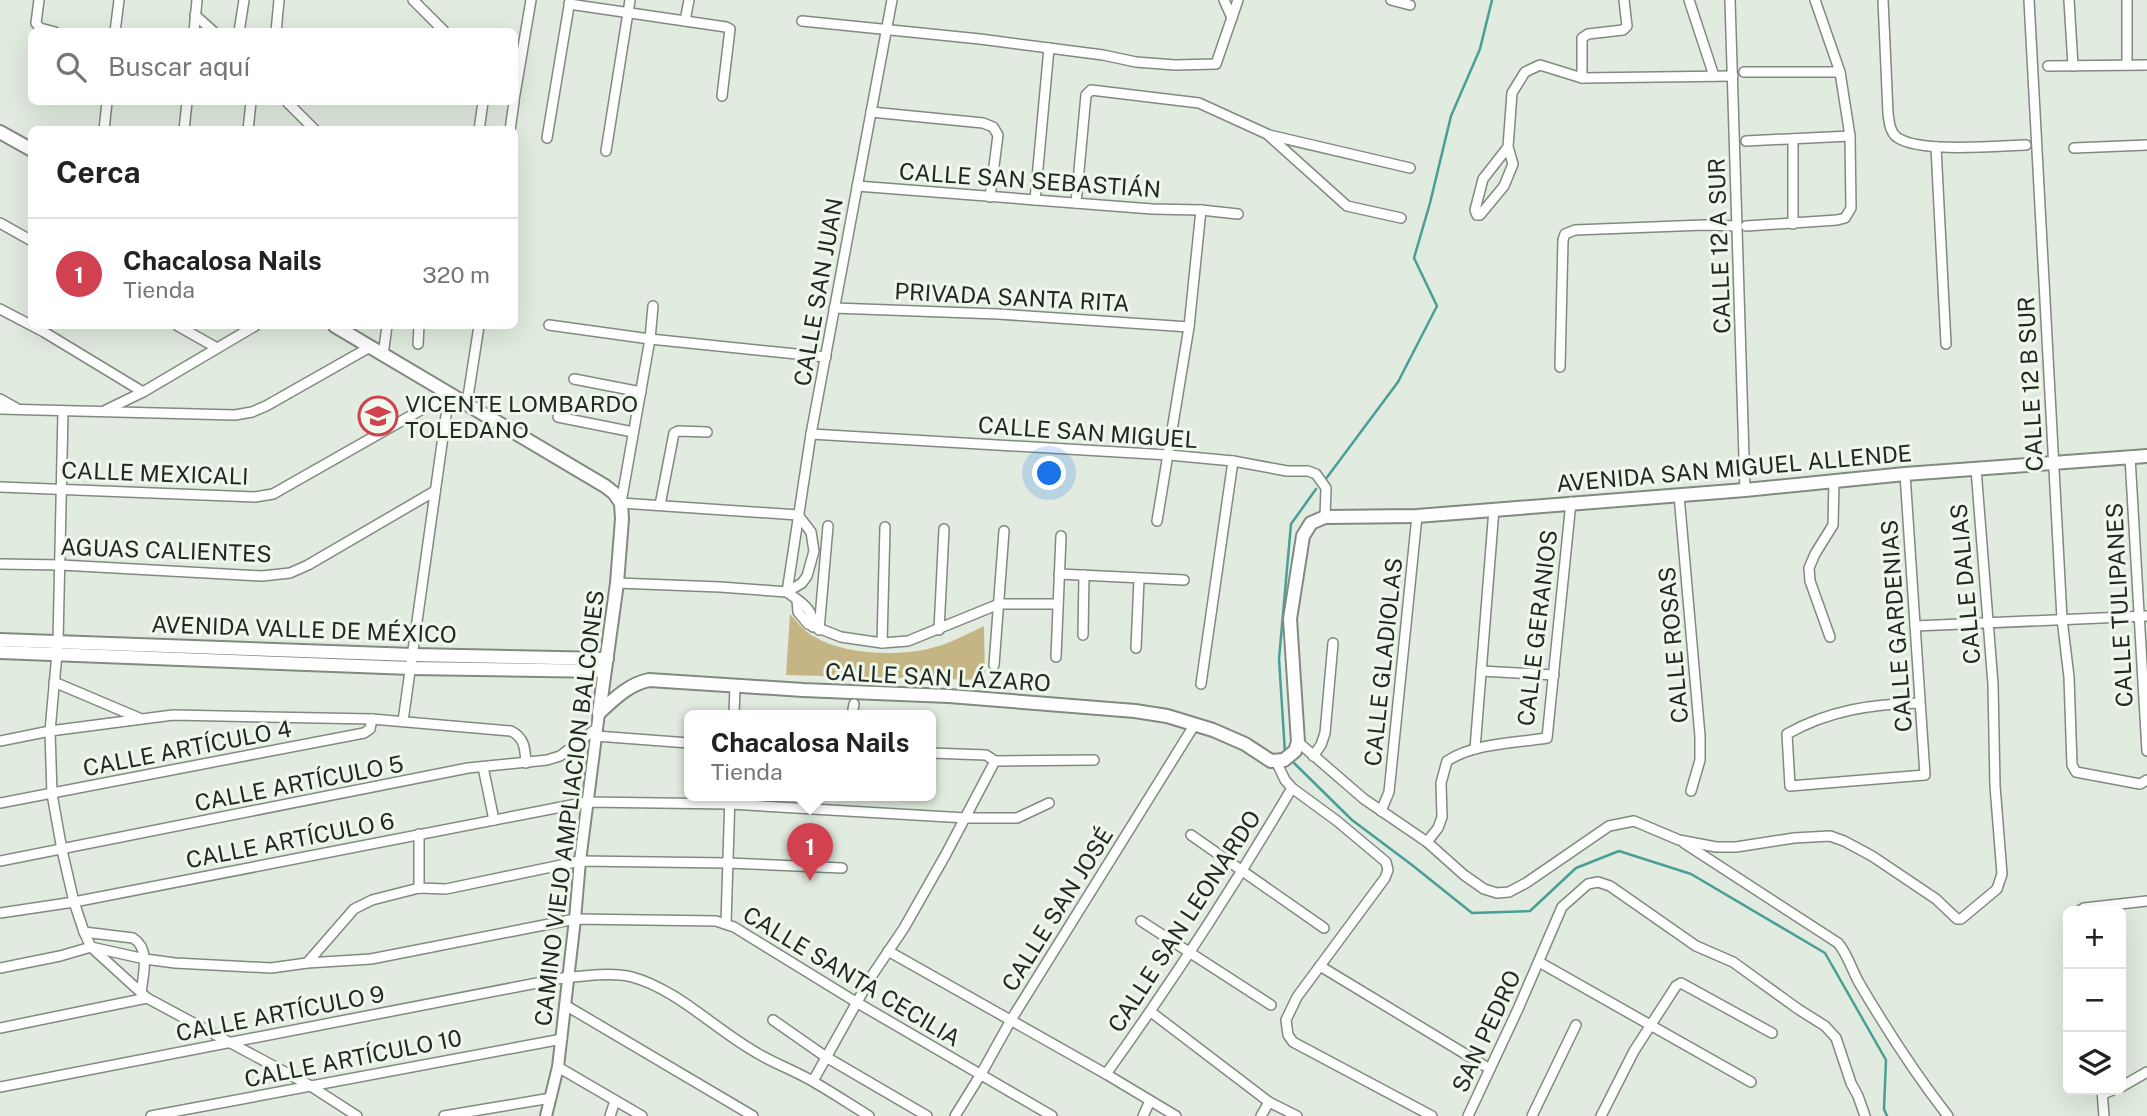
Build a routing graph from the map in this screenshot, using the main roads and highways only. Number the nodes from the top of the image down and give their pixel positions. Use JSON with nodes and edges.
{"nodes":[{"id":1,"x":0,"y":132,"type":"edge"},
{"id":2,"x":28,"y":148,"type":"edge"},
{"id":3,"x":340,"y":329,"type":"edge"},
{"id":4,"x":2147,"y":456,"type":"edge"},
{"id":5,"x":0,"y":640,"type":"edge"},
{"id":6,"x":58,"y":648,"type":"junction"},
{"id":7,"x":0,"y":652,"type":"edge"},
{"id":8,"x":605,"y":665,"type":"junction"},
{"id":9,"x":599,"y":713,"type":"joint"},
{"id":10,"x":1284,"y":758,"type":"joint"}],
"edges":[{"from":1,"to":2,"type":"main road"},
{"from":3,"to":8,"type":"main road","name":"CAMINO VIEJO AMPLIACION BALCONES"},
{"from":4,"to":10,"type":"main road","name":"AVENIDA SAN MIGUEL ALLENDE"},
{"from":5,"to":6,"type":"main road","name":"AVENIDA VALLE DE MÉXICO"},
{"from":6,"to":7,"type":"main road","name":"AVENIDA VALLE DE MÉXICO"},
{"from":6,"to":8,"type":"main road","name":"AVENIDA VALLE DE MÉXICO"},
{"from":8,"to":9,"type":"main road","name":"CAMINO VIEJO AMPLIACION BALCONES"},
{"from":9,"to":10,"type":"main road","name":"CALLE SAN LÁZARO"}]}
